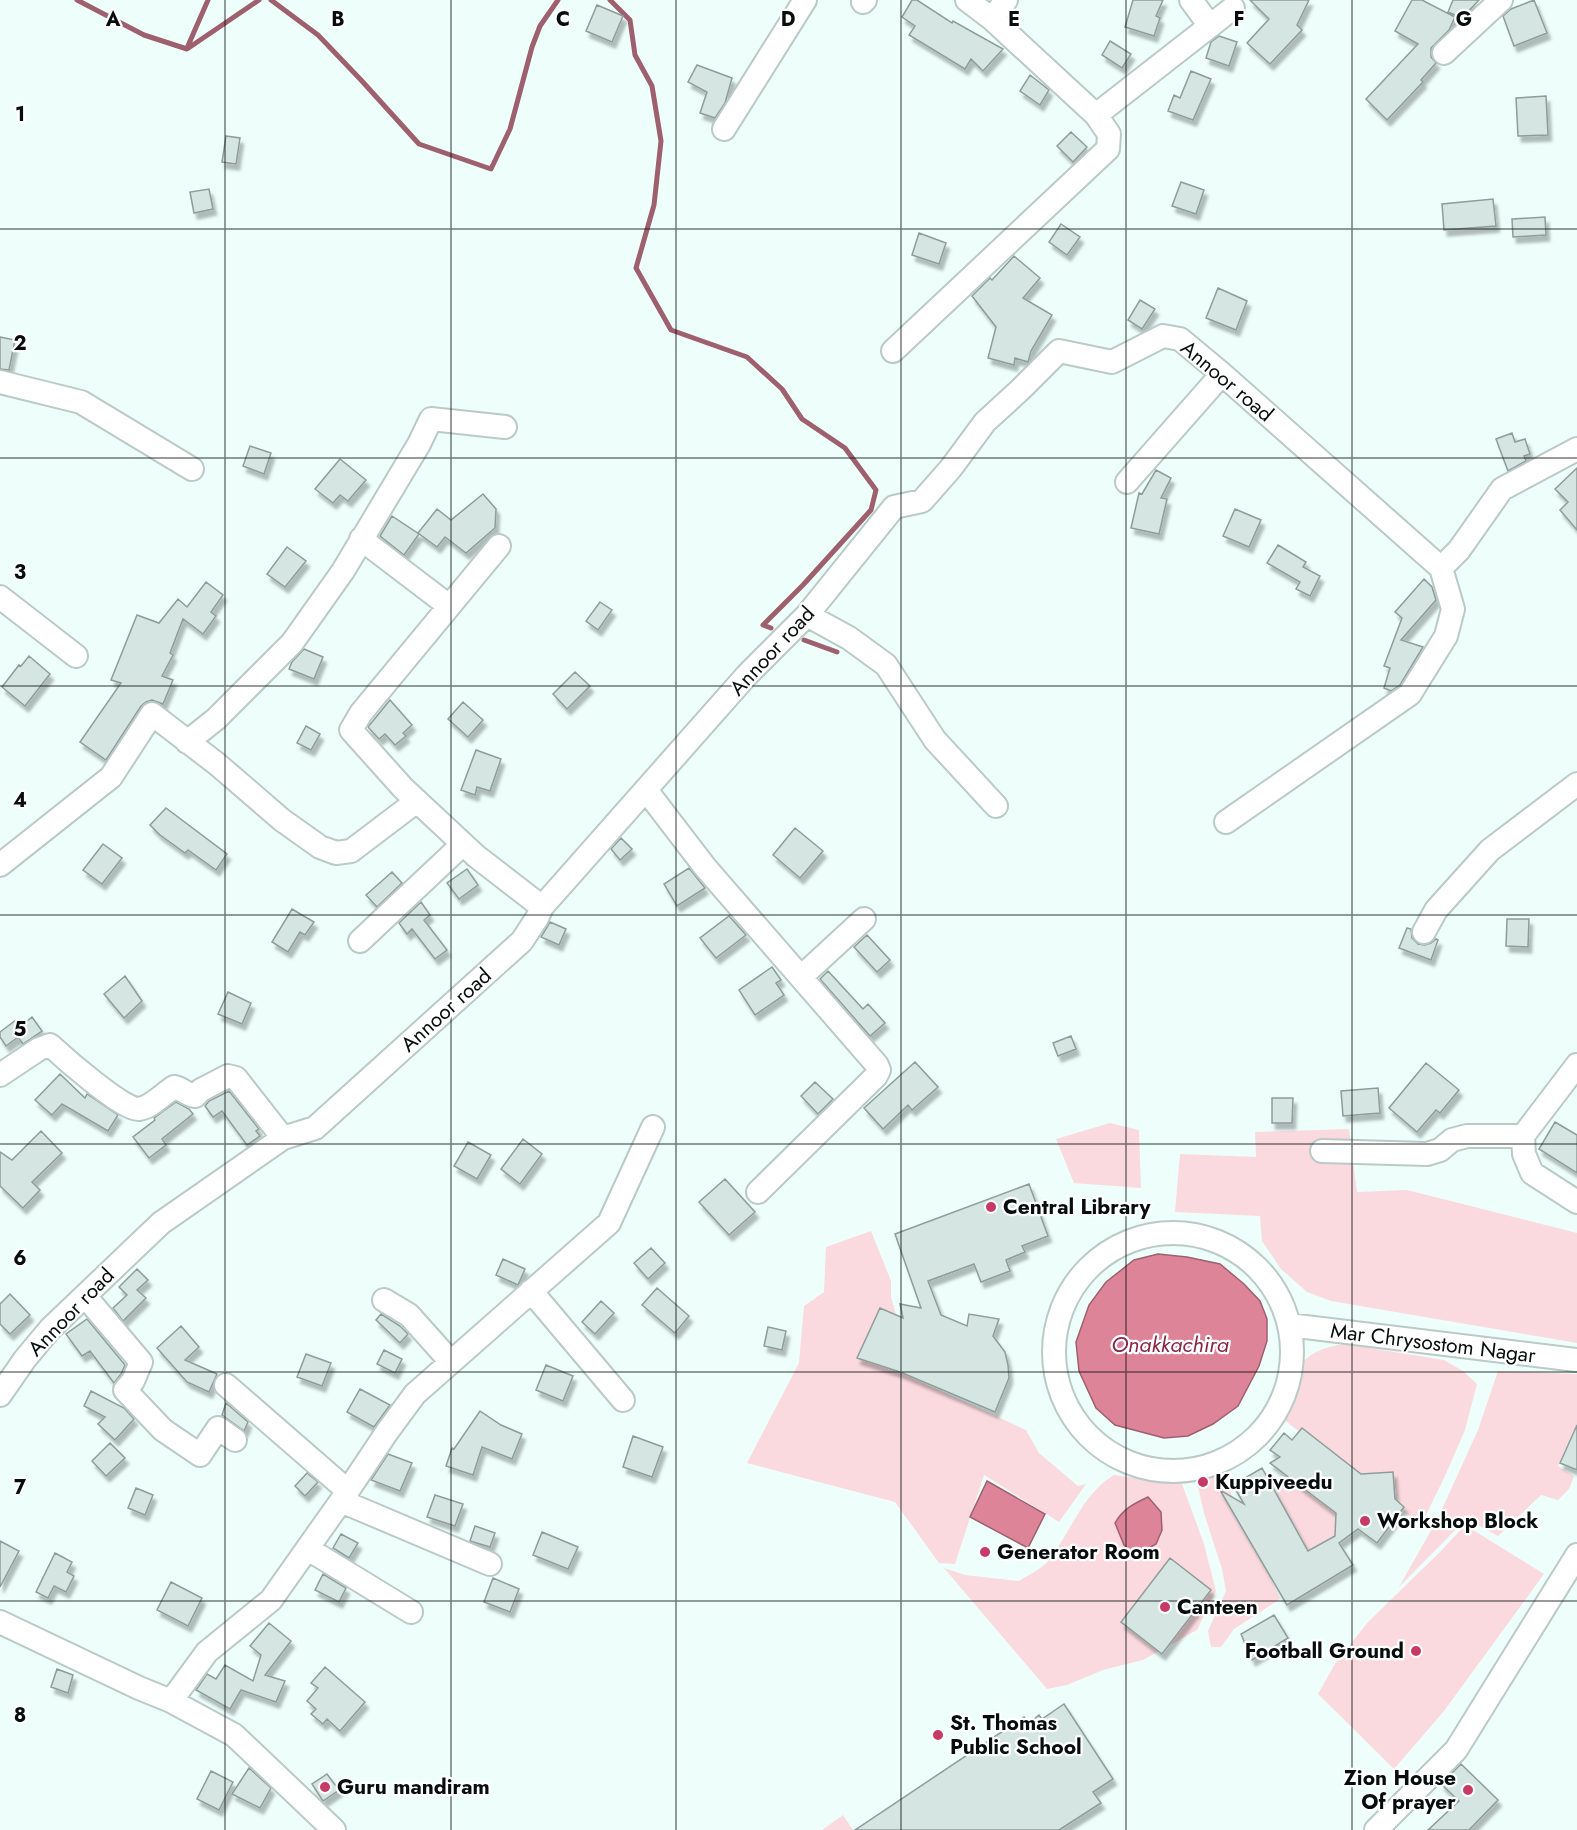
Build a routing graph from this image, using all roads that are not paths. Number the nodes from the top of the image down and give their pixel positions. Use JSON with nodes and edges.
{"nodes":[{"id":1,"x":805,"y":0,"type":"edge"},
{"id":2,"x":967,"y":0,"type":"edge"},
{"id":3,"x":1006,"y":0,"type":"edge"},
{"id":4,"x":1191,"y":0,"type":"edge"},
{"id":5,"x":1501,"y":0,"type":"edge"},
{"id":6,"x":1233,"y":8,"type":"dead end"},
{"id":7,"x":992,"y":19,"type":"junction"},
{"id":8,"x":1209,"y":26,"type":"junction"},
{"id":9,"x":1444,"y":53,"type":"dead end"},
{"id":10,"x":1096,"y":115,"type":"junction"},
{"id":11,"x":724,"y":129,"type":"dead end"},
{"id":12,"x":893,"y":351,"type":"dead end"},
{"id":13,"x":1222,"y":374,"type":"junction"},
{"id":14,"x":0,"y":382,"type":"edge"},
{"id":15,"x":505,"y":427,"type":"dead end"},
{"id":16,"x":1577,"y":449,"type":"edge"},
{"id":17,"x":192,"y":469,"type":"dead end"},
{"id":18,"x":1127,"y":482,"type":"dead end"},
{"id":19,"x":361,"y":539,"type":"junction"},
{"id":20,"x":499,"y":546,"type":"dead end"},
{"id":21,"x":1441,"y":568,"type":"junction"},
{"id":22,"x":0,"y":597,"type":"edge"},
{"id":23,"x":449,"y":606,"type":"junction"},
{"id":24,"x":807,"y":615,"type":"junction"},
{"id":25,"x":76,"y":656,"type":"dead end"},
{"id":26,"x":188,"y":742,"type":"junction"},
{"id":27,"x":1577,"y":784,"type":"edge"},
{"id":28,"x":646,"y":790,"type":"junction"},
{"id":29,"x":417,"y":801,"type":"junction"},
{"id":30,"x":996,"y":806,"type":"dead end"},
{"id":31,"x":1226,"y":822,"type":"dead end"},
{"id":32,"x":463,"y":844,"type":"junction"},
{"id":33,"x":0,"y":865,"type":"edge"},
{"id":34,"x":542,"y":907,"type":"junction"},
{"id":35,"x":864,"y":919,"type":"dead end"},
{"id":36,"x":1424,"y":932,"type":"dead end"},
{"id":37,"x":360,"y":941,"type":"dead end"},
{"id":38,"x":801,"y":977,"type":"junction"},
{"id":39,"x":1577,"y":1065,"type":"edge"},
{"id":40,"x":0,"y":1075,"type":"edge"},
{"id":41,"x":653,"y":1127,"type":"dead end"},
{"id":42,"x":1523,"y":1136,"type":"junction"},
{"id":43,"x":283,"y":1138,"type":"junction"},
{"id":44,"x":1322,"y":1151,"type":"dead end"},
{"id":45,"x":758,"y":1192,"type":"dead end"},
{"id":46,"x":1577,"y":1202,"type":"edge"},
{"id":47,"x":531,"y":1291,"type":"junction"},
{"id":48,"x":85,"y":1296,"type":"junction"},
{"id":49,"x":384,"y":1300,"type":"dead end"},
{"id":50,"x":1289,"y":1325,"type":"junction"},
{"id":51,"x":1577,"y":1360,"type":"edge"},
{"id":52,"x":451,"y":1362,"type":"junction"},
{"id":53,"x":226,"y":1385,"type":"dead end"},
{"id":54,"x":0,"y":1395,"type":"edge"},
{"id":55,"x":622,"y":1400,"type":"dead end"},
{"id":56,"x":235,"y":1440,"type":"dead end"},
{"id":57,"x":345,"y":1496,"type":"junction"},
{"id":58,"x":308,"y":1549,"type":"junction"},
{"id":59,"x":1577,"y":1555,"type":"edge"},
{"id":60,"x":490,"y":1564,"type":"dead end"},
{"id":61,"x":411,"y":1612,"type":"dead end"},
{"id":62,"x":0,"y":1622,"type":"edge"},
{"id":63,"x":171,"y":1701,"type":"junction"},
{"id":64,"x":334,"y":1830,"type":"edge"},
{"id":65,"x":1376,"y":1830,"type":"edge"}],
"edges":[{"from":1,"to":11,"type":"street"},
{"from":2,"to":7,"type":"street"},
{"from":3,"to":7,"type":"street"},
{"from":4,"to":8,"type":"street"},
{"from":5,"to":9,"type":"street"},
{"from":6,"to":8,"type":"street"},
{"from":7,"to":10,"type":"street"},
{"from":8,"to":10,"type":"street"},
{"from":10,"to":12,"type":"street"},
{"from":13,"to":18,"type":"street"},
{"from":13,"to":21,"type":"street","name":"Annoor road"},
{"from":13,"to":24,"type":"street","name":"Annoor road"},
{"from":14,"to":17,"type":"street"},
{"from":15,"to":19,"type":"street"},
{"from":16,"to":21,"type":"street"},
{"from":19,"to":23,"type":"street"},
{"from":19,"to":26,"type":"street"},
{"from":20,"to":23,"type":"street"},
{"from":21,"to":31,"type":"street"},
{"from":22,"to":25,"type":"street"},
{"from":23,"to":29,"type":"street"},
{"from":24,"to":28,"type":"street","name":"Annoor road"},
{"from":24,"to":30,"type":"street"},
{"from":26,"to":29,"type":"street"},
{"from":26,"to":33,"type":"street"},
{"from":27,"to":36,"type":"street"},
{"from":28,"to":34,"type":"street","name":"Annoor road"},
{"from":28,"to":38,"type":"street"},
{"from":29,"to":32,"type":"street"},
{"from":32,"to":34,"type":"street"},
{"from":32,"to":37,"type":"street"},
{"from":34,"to":43,"type":"street","name":"Annoor road"},
{"from":35,"to":38,"type":"street"},
{"from":38,"to":45,"type":"street"},
{"from":39,"to":42,"type":"street"},
{"from":40,"to":43,"type":"street"},
{"from":41,"to":47,"type":"street"},
{"from":42,"to":44,"type":"street"},
{"from":42,"to":46,"type":"street"},
{"from":43,"to":48,"type":"street","name":"Annoor road"},
{"from":47,"to":52,"type":"street"},
{"from":47,"to":55,"type":"street"},
{"from":48,"to":54,"type":"street","name":"Annoor road"},
{"from":48,"to":56,"type":"street"},
{"from":49,"to":52,"type":"street"},
{"from":50,"to":50,"type":"street"},
{"from":50,"to":51,"type":"street","name":"Mar Chrysostom Nagar"},
{"from":52,"to":57,"type":"street"},
{"from":53,"to":57,"type":"street"},
{"from":57,"to":58,"type":"street"},
{"from":57,"to":60,"type":"street"},
{"from":58,"to":61,"type":"street"},
{"from":58,"to":63,"type":"street"},
{"from":59,"to":65,"type":"street"},
{"from":62,"to":63,"type":"street"},
{"from":63,"to":64,"type":"street"}]}
